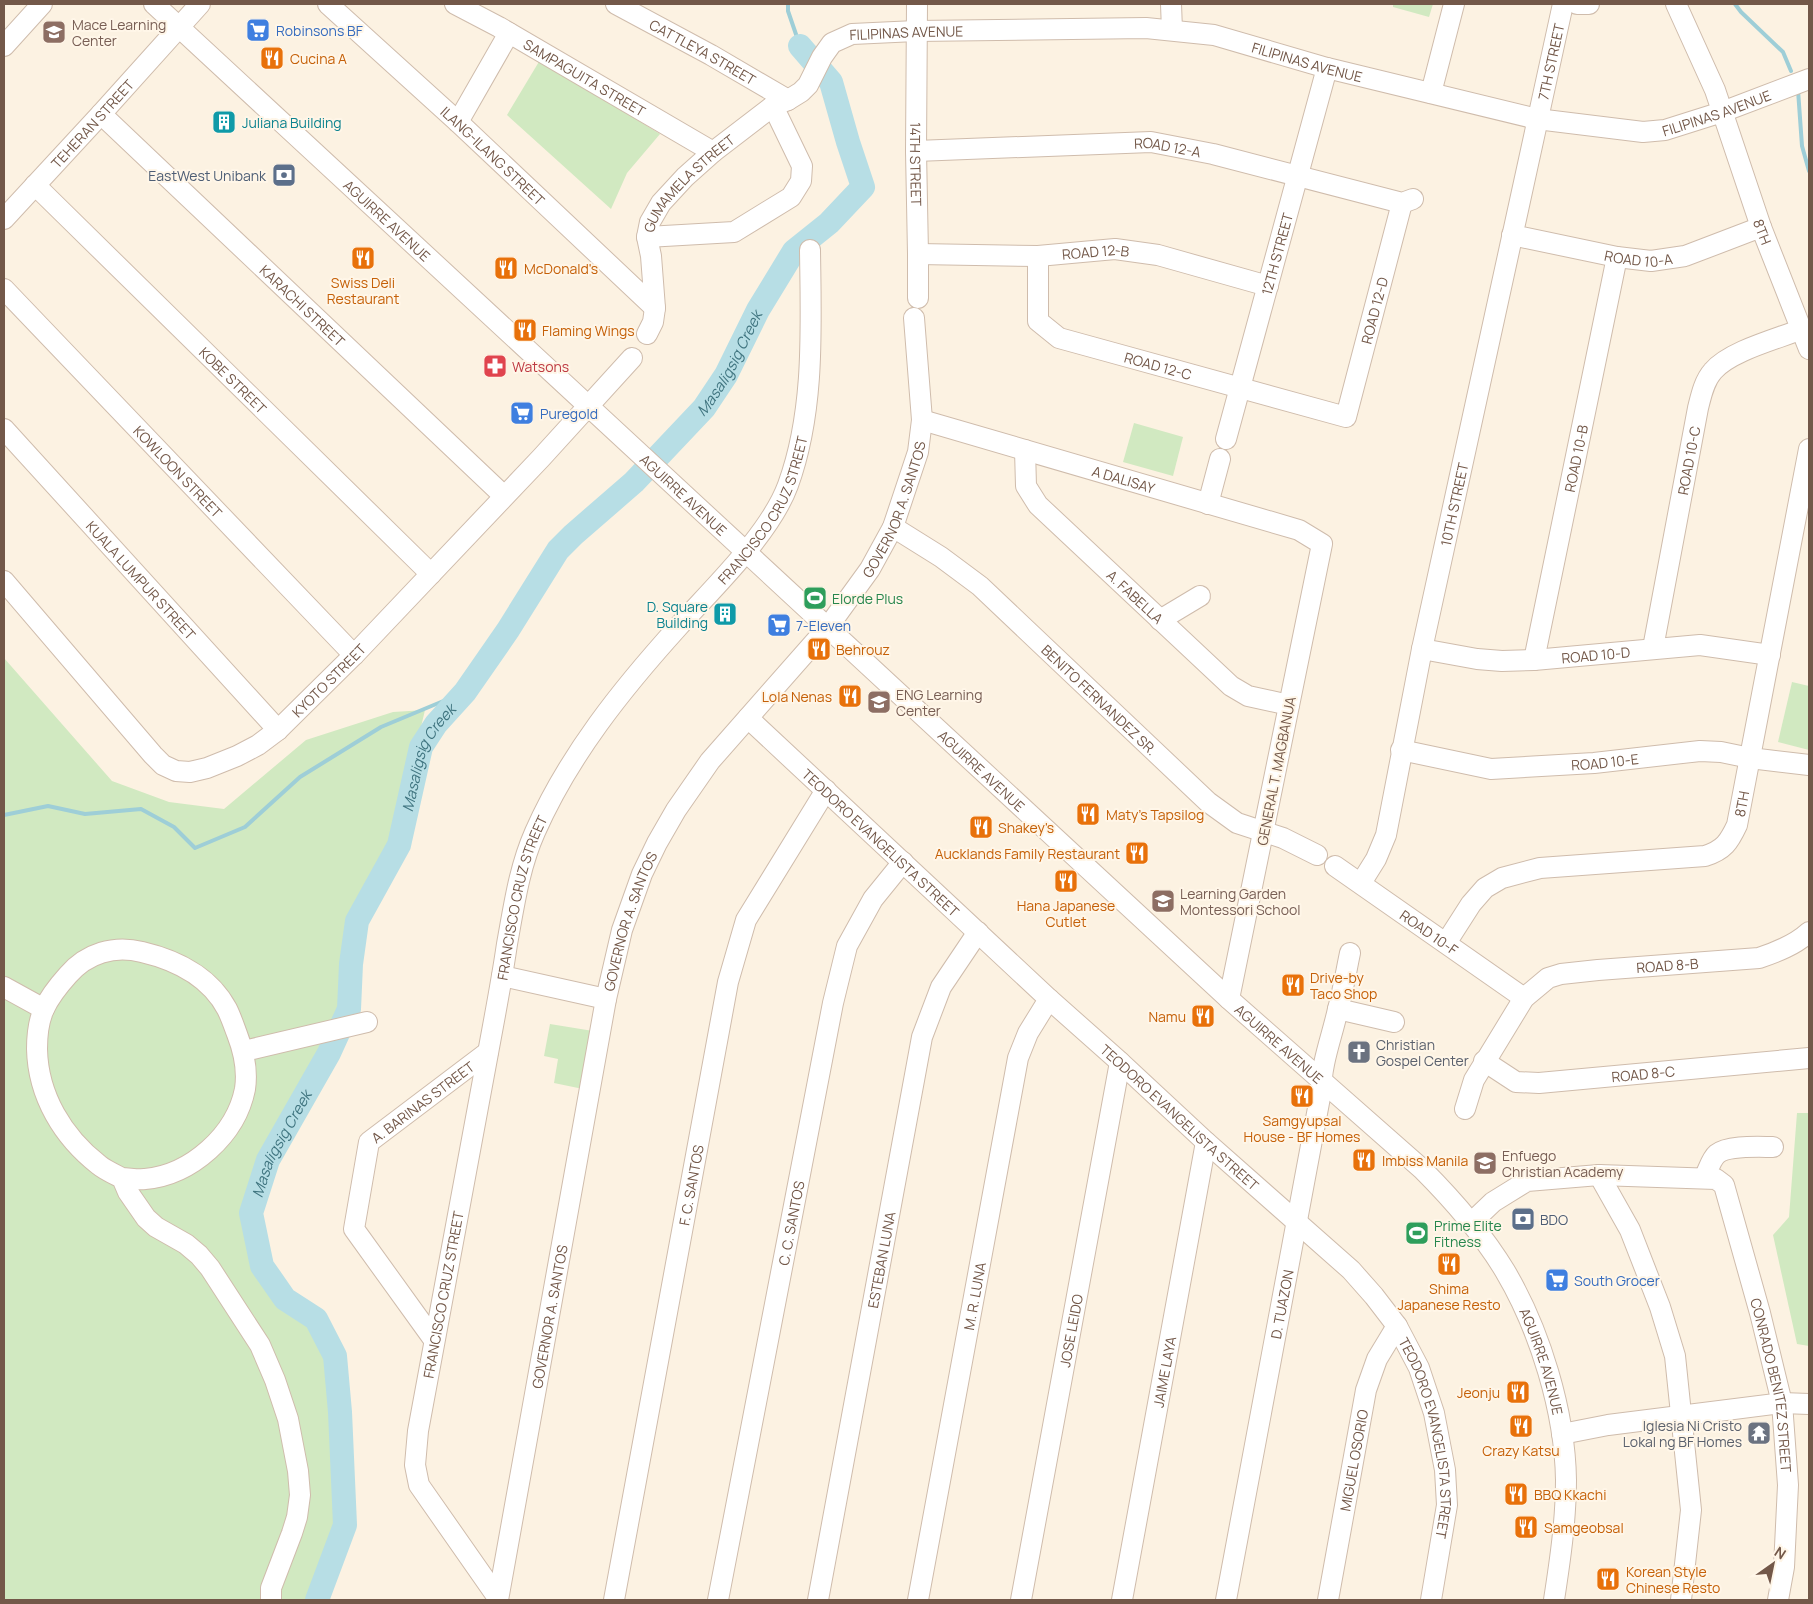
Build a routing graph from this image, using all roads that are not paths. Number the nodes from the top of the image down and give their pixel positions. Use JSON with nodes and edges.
{"nodes":[{"id":1,"x":42,"y":4,"type":"edge"},
{"id":2,"x":154,"y":4,"type":"edge"},
{"id":3,"x":200,"y":4,"type":"edge"},
{"id":4,"x":328,"y":4,"type":"edge"},
{"id":5,"x":455,"y":4,"type":"edge"},
{"id":6,"x":616,"y":4,"type":"edge"},
{"id":7,"x":917,"y":4,"type":"edge"},
{"id":8,"x":1171,"y":4,"type":"edge"},
{"id":9,"x":1454,"y":4,"type":"edge"},
{"id":10,"x":1563,"y":4,"type":"edge"},
{"id":11,"x":1577,"y":4,"type":"edge"},
{"id":12,"x":1589,"y":4,"type":"edge"},
{"id":13,"x":1676,"y":4,"type":"edge"},
{"id":14,"x":179,"y":27,"type":"junction"},
{"id":15,"x":1172,"y":30,"type":"junction"},
{"id":16,"x":916,"y":31,"type":"junction"},
{"id":17,"x":510,"y":33,"type":"junction"},
{"id":18,"x":4,"y":46,"type":"edge"},
{"id":19,"x":1327,"y":68,"type":"junction"},
{"id":20,"x":813,"y":76,"type":"joint"},
{"id":21,"x":1809,"y":79,"type":"edge"},
{"id":22,"x":1430,"y":93,"type":"junction"},
{"id":23,"x":780,"y":103,"type":"junction"},
{"id":24,"x":1722,"y":112,"type":"junction"},
{"id":25,"x":101,"y":114,"type":"junction"},
{"id":26,"x":1537,"y":119,"type":"junction"},
{"id":27,"x":458,"y":122,"type":"junction"},
{"id":28,"x":713,"y":152,"type":"junction"},
{"id":29,"x":916,"y":152,"type":"junction"},
{"id":30,"x":1298,"y":176,"type":"junction"},
{"id":31,"x":35,"y":185,"type":"junction"},
{"id":32,"x":1407,"y":201,"type":"joint"},
{"id":33,"x":4,"y":219,"type":"edge"},
{"id":34,"x":1760,"y":227,"type":"junction"},
{"id":35,"x":1512,"y":235,"type":"junction"},
{"id":36,"x":647,"y":237,"type":"junction"},
{"id":37,"x":810,"y":250,"type":"dead end"},
{"id":38,"x":918,"y":254,"type":"junction"},
{"id":39,"x":1038,"y":256,"type":"junction"},
{"id":40,"x":1617,"y":257,"type":"junction"},
{"id":41,"x":1268,"y":286,"type":"junction"},
{"id":42,"x":4,"y":289,"type":"edge"},
{"id":43,"x":918,"y":298,"type":"dead end"},
{"id":44,"x":655,"y":308,"type":"junction"},
{"id":45,"x":914,"y":318,"type":"dead end"},
{"id":46,"x":1802,"y":329,"type":"junction"},
{"id":47,"x":647,"y":334,"type":"dead end"},
{"id":48,"x":1809,"y":349,"type":"edge"},
{"id":49,"x":632,"y":358,"type":"dead end"},
{"id":50,"x":1240,"y":389,"type":"junction"},
{"id":51,"x":589,"y":405,"type":"junction"},
{"id":52,"x":1346,"y":417,"type":"joint"},
{"id":53,"x":922,"y":420,"type":"junction"},
{"id":54,"x":4,"y":430,"type":"edge"},
{"id":55,"x":1226,"y":439,"type":"dead end"},
{"id":56,"x":1809,"y":449,"type":"edge"},
{"id":57,"x":1025,"y":450,"type":"junction"},
{"id":58,"x":1220,"y":459,"type":"dead end"},
{"id":59,"x":504,"y":496,"type":"junction"},
{"id":60,"x":1208,"y":504,"type":"junction"},
{"id":61,"x":893,"y":527,"type":"junction"},
{"id":62,"x":1322,"y":544,"type":"joint"},
{"id":63,"x":746,"y":551,"type":"junction"},
{"id":64,"x":431,"y":574,"type":"junction"},
{"id":65,"x":4,"y":581,"type":"edge"},
{"id":66,"x":1200,"y":596,"type":"dead end"},
{"id":67,"x":1160,"y":620,"type":"junction"},
{"id":68,"x":828,"y":626,"type":"junction"},
{"id":69,"x":1422,"y":648,"type":"junction"},
{"id":70,"x":1653,"y":648,"type":"junction"},
{"id":71,"x":354,"y":655,"type":"junction"},
{"id":72,"x":1770,"y":655,"type":"junction"},
{"id":73,"x":1534,"y":660,"type":"junction"},
{"id":74,"x":1289,"y":705,"type":"junction"},
{"id":75,"x":748,"y":718,"type":"junction"},
{"id":76,"x":278,"y":730,"type":"junction"},
{"id":77,"x":1401,"y":750,"type":"junction"},
{"id":78,"x":1750,"y":758,"type":"junction"},
{"id":79,"x":1809,"y":766,"type":"edge"},
{"id":80,"x":826,"y":790,"type":"junction"},
{"id":81,"x":1264,"y":831,"type":"junction"},
{"id":82,"x":1316,"y":855,"type":"dead end"},
{"id":83,"x":903,"y":862,"type":"junction"},
{"id":84,"x":1335,"y":866,"type":"dead end"},
{"id":85,"x":1361,"y":883,"type":"junction"},
{"id":86,"x":978,"y":932,"type":"junction"},
{"id":87,"x":1809,"y":932,"type":"edge"},
{"id":88,"x":1446,"y":943,"type":"junction"},
{"id":89,"x":1350,"y":953,"type":"dead end"},
{"id":90,"x":502,"y":976,"type":"junction"},
{"id":91,"x":4,"y":987,"type":"edge"},
{"id":92,"x":1524,"y":998,"type":"junction"},
{"id":93,"x":606,"y":999,"type":"junction"},
{"id":94,"x":1049,"y":999,"type":"junction"},
{"id":95,"x":1229,"y":999,"type":"junction"},
{"id":96,"x":44,"y":1009,"type":"junction"},
{"id":97,"x":1338,"y":1009,"type":"junction"},
{"id":98,"x":1394,"y":1022,"type":"dead end"},
{"id":99,"x":360,"y":1023,"type":"dead end"},
{"id":100,"x":244,"y":1051,"type":"junction"},
{"id":101,"x":488,"y":1052,"type":"junction"},
{"id":102,"x":1809,"y":1058,"type":"edge"},
{"id":103,"x":1484,"y":1061,"type":"junction"},
{"id":104,"x":1120,"y":1062,"type":"junction"},
{"id":105,"x":1321,"y":1081,"type":"junction"},
{"id":106,"x":1465,"y":1109,"type":"dead end"},
{"id":107,"x":1206,"y":1142,"type":"junction"},
{"id":108,"x":1773,"y":1147,"type":"dead end"},
{"id":109,"x":1599,"y":1175,"type":"junction"},
{"id":110,"x":122,"y":1178,"type":"junction"},
{"id":111,"x":1710,"y":1179,"type":"junction"},
{"id":112,"x":1296,"y":1223,"type":"junction"},
{"id":113,"x":1471,"y":1223,"type":"junction"},
{"id":114,"x":1397,"y":1326,"type":"junction"},
{"id":115,"x":434,"y":1340,"type":"junction"},
{"id":116,"x":1782,"y":1403,"type":"junction"},
{"id":117,"x":1809,"y":1404,"type":"edge"},
{"id":118,"x":1682,"y":1416,"type":"junction"},
{"id":119,"x":1562,"y":1434,"type":"junction"},
{"id":120,"x":498,"y":1599,"type":"edge"},
{"id":121,"x":271,"y":1600,"type":"edge"},
{"id":122,"x":614,"y":1600,"type":"edge"},
{"id":123,"x":718,"y":1600,"type":"edge"},
{"id":124,"x":818,"y":1600,"type":"edge"},
{"id":125,"x":918,"y":1600,"type":"edge"},
{"id":126,"x":1020,"y":1600,"type":"edge"},
{"id":127,"x":1122,"y":1600,"type":"edge"},
{"id":128,"x":1226,"y":1600,"type":"edge"},
{"id":129,"x":1328,"y":1600,"type":"edge"},
{"id":130,"x":1431,"y":1600,"type":"edge"},
{"id":131,"x":1554,"y":1600,"type":"edge"},
{"id":132,"x":1682,"y":1600,"type":"edge"},
{"id":133,"x":1778,"y":1600,"type":"edge"}],
"edges":[{"from":1,"to":18,"type":"street"},
{"from":2,"to":14,"type":"street","name":"AGUIRRE AVENUE"},
{"from":3,"to":14,"type":"street","name":"TEHERAN STREET"},
{"from":4,"to":27,"type":"street","name":"ILANG-ILANG STREET"},
{"from":5,"to":17,"type":"street","name":"SAMPAGUITA STREET"},
{"from":6,"to":23,"type":"street","name":"CATTLEYA STREET"},
{"from":7,"to":16,"type":"street","name":"14TH STREET"},
{"from":8,"to":15,"type":"street"},
{"from":9,"to":22,"type":"street"},
{"from":10,"to":26,"type":"street","name":"7TH STREET"},
{"from":11,"to":12,"type":"street"},
{"from":13,"to":24,"type":"street"},
{"from":14,"to":25,"type":"street","name":"TEHERAN STREET"},
{"from":14,"to":51,"type":"street","name":"AGUIRRE AVENUE"},
{"from":15,"to":16,"type":"street","name":"FILIPINAS AVENUE"},
{"from":15,"to":19,"type":"street","name":"FILIPINAS AVENUE"},
{"from":16,"to":20,"type":"street","name":"FILIPINAS AVENUE"},
{"from":16,"to":29,"type":"street","name":"14TH STREET"},
{"from":17,"to":27,"type":"street"},
{"from":17,"to":28,"type":"street","name":"SAMPAGUITA STREET"},
{"from":19,"to":22,"type":"street","name":"FILIPINAS AVENUE"},
{"from":19,"to":30,"type":"street","name":"12TH STREET"},
{"from":20,"to":23,"type":"street","name":"GUMAMELA STREET"},
{"from":21,"to":24,"type":"street","name":"FILIPINAS AVENUE"},
{"from":22,"to":26,"type":"street","name":"FILIPINAS AVENUE"},
{"from":23,"to":28,"type":"street","name":"GUMAMELA STREET"},
{"from":23,"to":36,"type":"street"},
{"from":24,"to":26,"type":"street","name":"FILIPINAS AVENUE"},
{"from":24,"to":34,"type":"street","name":"8TH"},
{"from":25,"to":31,"type":"street","name":"TEHERAN STREET"},
{"from":25,"to":59,"type":"street","name":"KARACHI STREET"},
{"from":26,"to":35,"type":"street","name":"10TH STREET"},
{"from":27,"to":44,"type":"street","name":"ILANG-ILANG STREET"},
{"from":28,"to":36,"type":"street","name":"GUMAMELA STREET"},
{"from":29,"to":30,"type":"street","name":"ROAD 12-A"},
{"from":29,"to":38,"type":"street","name":"14TH STREET"},
{"from":30,"to":32,"type":"street","name":"ROAD 12-A"},
{"from":30,"to":41,"type":"street","name":"12TH STREET"},
{"from":31,"to":33,"type":"street","name":"TEHERAN STREET"},
{"from":31,"to":64,"type":"street","name":"KOBE STREET"},
{"from":32,"to":52,"type":"street","name":"ROAD 12-D"},
{"from":34,"to":40,"type":"street","name":"ROAD 10-A"},
{"from":34,"to":46,"type":"street","name":"8TH"},
{"from":35,"to":40,"type":"street","name":"ROAD 10-A"},
{"from":35,"to":69,"type":"street","name":"10TH STREET"},
{"from":36,"to":44,"type":"street","name":"GUMAMELA STREET"},
{"from":37,"to":63,"type":"street","name":"FRANCISCO CRUZ STREET"},
{"from":38,"to":39,"type":"street","name":"ROAD 12-B"},
{"from":38,"to":43,"type":"street","name":"14TH STREET"},
{"from":39,"to":41,"type":"street","name":"ROAD 12-B"},
{"from":39,"to":50,"type":"street","name":"ROAD 12-C"},
{"from":40,"to":73,"type":"street","name":"ROAD 10-B"},
{"from":41,"to":50,"type":"street","name":"12TH STREET"},
{"from":42,"to":71,"type":"street","name":"KOWLOON STREET"},
{"from":44,"to":47,"type":"street","name":"GUMAMELA STREET"},
{"from":45,"to":53,"type":"street","name":"GOVERNOR A. SANTOS"},
{"from":46,"to":48,"type":"street","name":"8TH"},
{"from":46,"to":70,"type":"street","name":"ROAD 10-C"},
{"from":49,"to":51,"type":"street","name":"KYOTO STREET"},
{"from":50,"to":52,"type":"street","name":"ROAD 12-C"},
{"from":50,"to":55,"type":"street","name":"12TH STREET"},
{"from":51,"to":59,"type":"street","name":"KYOTO STREET"},
{"from":51,"to":63,"type":"street","name":"AGUIRRE AVENUE"},
{"from":53,"to":57,"type":"street","name":"A DALISAY"},
{"from":53,"to":61,"type":"street","name":"GOVERNOR A. SANTOS"},
{"from":54,"to":76,"type":"street","name":"KUALA LUMPUR STREET"},
{"from":56,"to":72,"type":"street","name":"8TH"},
{"from":57,"to":60,"type":"street","name":"A DALISAY"},
{"from":57,"to":67,"type":"street","name":"A. FABELLA"},
{"from":58,"to":60,"type":"street"},
{"from":59,"to":64,"type":"street","name":"KYOTO STREET"},
{"from":60,"to":62,"type":"street","name":"A DALISAY"},
{"from":61,"to":68,"type":"street","name":"GOVERNOR A. SANTOS"},
{"from":61,"to":81,"type":"street","name":"BENITO FERNANDEZ SR."},
{"from":62,"to":74,"type":"street","name":"GENERAL T. MAGBANUA"},
{"from":63,"to":68,"type":"street","name":"AGUIRRE AVENUE"},
{"from":63,"to":90,"type":"street","name":"FRANCISCO CRUZ STREET"},
{"from":64,"to":71,"type":"street","name":"KYOTO STREET"},
{"from":65,"to":76,"type":"street","name":"KYOTO STREET"},
{"from":66,"to":67,"type":"street"},
{"from":67,"to":74,"type":"street","name":"A. FABELLA"},
{"from":68,"to":75,"type":"street","name":"GOVERNOR A. SANTOS"},
{"from":68,"to":95,"type":"street","name":"AGUIRRE AVENUE"},
{"from":69,"to":73,"type":"street","name":"ROAD 10-D"},
{"from":69,"to":77,"type":"street","name":"10TH STREET"},
{"from":70,"to":72,"type":"street","name":"ROAD 10-D"},
{"from":70,"to":73,"type":"street","name":"ROAD 10-D"},
{"from":71,"to":76,"type":"street","name":"KYOTO STREET"},
{"from":72,"to":78,"type":"street","name":"8TH"},
{"from":74,"to":81,"type":"street","name":"GENERAL T. MAGBANUA"},
{"from":75,"to":80,"type":"street","name":"TEODORO EVANGELISTA STREET"},
{"from":75,"to":93,"type":"street","name":"GOVERNOR A. SANTOS"},
{"from":77,"to":78,"type":"street","name":"ROAD 10-E"},
{"from":77,"to":85,"type":"street","name":"10TH STREET"},
{"from":78,"to":79,"type":"street","name":"ROAD 10-E"},
{"from":78,"to":88,"type":"street","name":"8TH"},
{"from":80,"to":83,"type":"street","name":"TEODORO EVANGELISTA STREET"},
{"from":80,"to":122,"type":"street","name":"F. C. SANTOS"},
{"from":81,"to":82,"type":"street","name":"BENITO FERNANDEZ SR."},
{"from":81,"to":95,"type":"street","name":"GENERAL T. MAGBANUA"},
{"from":83,"to":86,"type":"street","name":"TEODORO EVANGELISTA STREET"},
{"from":83,"to":123,"type":"street","name":"C. C. SANTOS"},
{"from":84,"to":85,"type":"street","name":"ROAD 10-F"},
{"from":85,"to":88,"type":"street","name":"ROAD 10-F"},
{"from":86,"to":94,"type":"street","name":"TEODORO EVANGELISTA STREET"},
{"from":86,"to":124,"type":"street","name":"ESTEBAN LUNA"},
{"from":87,"to":92,"type":"street","name":"ROAD 8-B"},
{"from":88,"to":92,"type":"street","name":"ROAD 10-F"},
{"from":89,"to":97,"type":"street","name":"D. TUAZON"},
{"from":90,"to":93,"type":"street"},
{"from":90,"to":101,"type":"street","name":"FRANCISCO CRUZ STREET"},
{"from":91,"to":96,"type":"street"},
{"from":92,"to":103,"type":"street","name":"ROAD 8-B"},
{"from":93,"to":120,"type":"street","name":"GOVERNOR A. SANTOS"},
{"from":94,"to":104,"type":"street","name":"TEODORO EVANGELISTA STREET"},
{"from":94,"to":125,"type":"street","name":"M. R. LUNA"},
{"from":95,"to":105,"type":"street","name":"AGUIRRE AVENUE"},
{"from":96,"to":100,"type":"street"},
{"from":96,"to":110,"type":"street"},
{"from":97,"to":98,"type":"street"},
{"from":97,"to":105,"type":"street","name":"D. TUAZON"},
{"from":99,"to":100,"type":"street"},
{"from":100,"to":110,"type":"street"},
{"from":101,"to":115,"type":"street","name":"FRANCISCO CRUZ STREET"},
{"from":101,"to":115,"type":"street","name":"A. BARINAS STREET"},
{"from":102,"to":103,"type":"street","name":"ROAD 8-C"},
{"from":103,"to":106,"type":"street","name":"ROAD 8-B"},
{"from":104,"to":107,"type":"street","name":"TEODORO EVANGELISTA STREET"},
{"from":104,"to":126,"type":"street","name":"JOSE LEIDO"},
{"from":105,"to":112,"type":"street","name":"D. TUAZON"},
{"from":105,"to":113,"type":"street","name":"AGUIRRE AVENUE"},
{"from":107,"to":112,"type":"street","name":"TEODORO EVANGELISTA STREET"},
{"from":107,"to":127,"type":"street","name":"JAIME LAYA"},
{"from":108,"to":111,"type":"street"},
{"from":109,"to":111,"type":"street"},
{"from":109,"to":113,"type":"street"},
{"from":109,"to":118,"type":"street"},
{"from":110,"to":121,"type":"street"},
{"from":111,"to":116,"type":"street","name":"CONRADO BENITEZ STREET"},
{"from":112,"to":114,"type":"street","name":"TEODORO EVANGELISTA STREET"},
{"from":112,"to":128,"type":"street","name":"D. TUAZON"},
{"from":113,"to":119,"type":"street","name":"AGUIRRE AVENUE"},
{"from":114,"to":129,"type":"street","name":"MIGUEL OSORIO"},
{"from":114,"to":130,"type":"street","name":"TEODORO EVANGELISTA STREET"},
{"from":115,"to":120,"type":"street","name":"FRANCISCO CRUZ STREET"},
{"from":116,"to":117,"type":"street"},
{"from":116,"to":118,"type":"street"},
{"from":116,"to":133,"type":"street","name":"CONRADO BENITEZ STREET"},
{"from":118,"to":119,"type":"street"},
{"from":118,"to":132,"type":"street"},
{"from":119,"to":131,"type":"street","name":"AGUIRRE AVENUE"}]}
